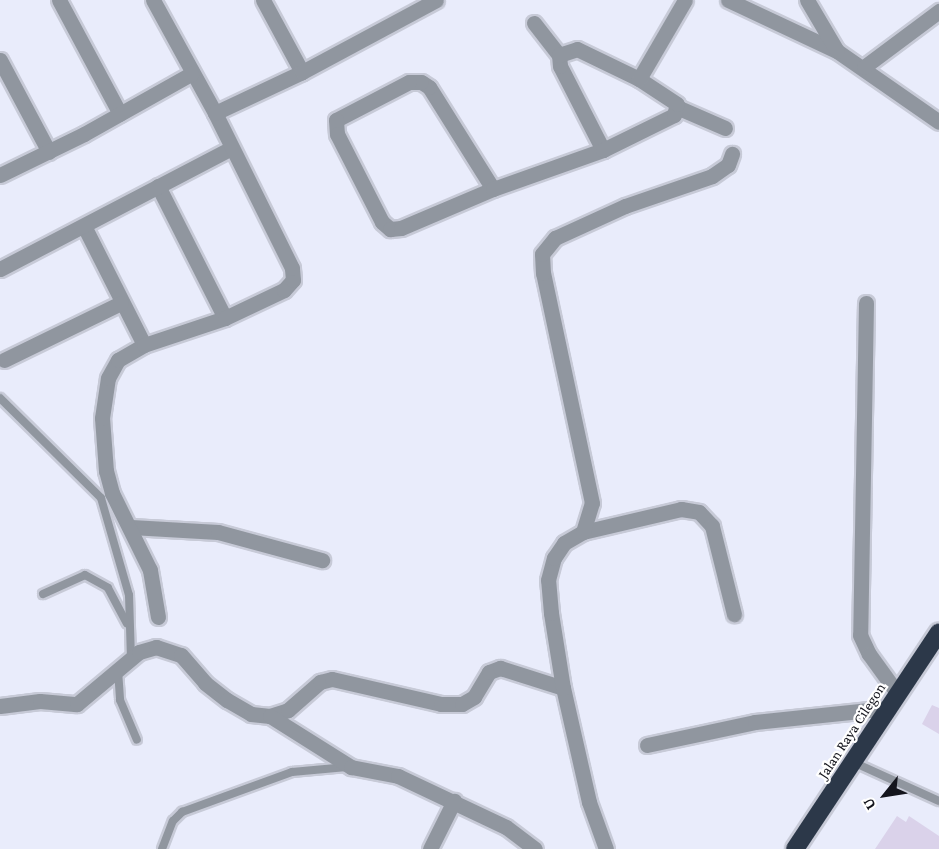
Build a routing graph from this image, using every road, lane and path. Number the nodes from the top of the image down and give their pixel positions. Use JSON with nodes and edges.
{"nodes":[{"id":1,"x":59,"y":0,"type":"edge"},
{"id":2,"x":153,"y":0,"type":"edge"},
{"id":3,"x":262,"y":0,"type":"edge"},
{"id":4,"x":436,"y":0,"type":"edge"},
{"id":5,"x":685,"y":0,"type":"edge"},
{"id":6,"x":728,"y":0,"type":"edge"},
{"id":7,"x":807,"y":0,"type":"edge"},
{"id":8,"x":939,"y":11,"type":"edge"},
{"id":9,"x":534,"y":23,"type":"dead end"},
{"id":10,"x":837,"y":51,"type":"junction"},
{"id":11,"x":559,"y":55,"type":"junction"},
{"id":12,"x":0,"y":60,"type":"edge"},
{"id":13,"x":864,"y":66,"type":"junction"},
{"id":14,"x":302,"y":72,"type":"junction"},
{"id":15,"x":191,"y":74,"type":"junction"},
{"id":16,"x":639,"y":79,"type":"junction"},
{"id":17,"x":679,"y":108,"type":"junction"},
{"id":18,"x":215,"y":113,"type":"junction"},
{"id":19,"x":120,"y":114,"type":"junction"},
{"id":20,"x":939,"y":122,"type":"edge"},
{"id":21,"x":725,"y":128,"type":"dead end"},
{"id":22,"x":231,"y":148,"type":"junction"},
{"id":23,"x":603,"y":150,"type":"junction"},
{"id":24,"x":49,"y":152,"type":"junction"},
{"id":25,"x":732,"y":154,"type":"dead end"},
{"id":26,"x":0,"y":175,"type":"edge"},
{"id":27,"x":158,"y":186,"type":"junction"},
{"id":28,"x":493,"y":189,"type":"junction"},
{"id":29,"x":84,"y":226,"type":"junction"},
{"id":30,"x":0,"y":268,"type":"edge"},
{"id":31,"x":121,"y":303,"type":"junction"},
{"id":32,"x":866,"y":303,"type":"dead end"},
{"id":33,"x":225,"y":318,"type":"junction"},
{"id":34,"x":144,"y":345,"type":"junction"},
{"id":35,"x":4,"y":360,"type":"dead end"},
{"id":36,"x":0,"y":398,"type":"edge"},
{"id":37,"x":131,"y":527,"type":"junction"},
{"id":38,"x":583,"y":532,"type":"junction"},
{"id":39,"x":322,"y":560,"type":"dead end"},
{"id":40,"x":43,"y":594,"type":"dead end"},
{"id":41,"x":734,"y":614,"type":"dead end"},
{"id":42,"x":158,"y":617,"type":"dead end"},
{"id":43,"x":939,"y":632,"type":"edge"},
{"id":44,"x":125,"y":663,"type":"junction"},
{"id":45,"x":563,"y":687,"type":"junction"},
{"id":46,"x":893,"y":701,"type":"junction"},
{"id":47,"x":0,"y":706,"type":"edge"},
{"id":48,"x":270,"y":716,"type":"junction"},
{"id":49,"x":137,"y":740,"type":"dead end"},
{"id":50,"x":647,"y":744,"type":"dead end"},
{"id":51,"x":853,"y":762,"type":"junction"},
{"id":52,"x":351,"y":767,"type":"junction"},
{"id":53,"x":454,"y":801,"type":"junction"},
{"id":54,"x":939,"y":801,"type":"edge"},
{"id":55,"x":162,"y":849,"type":"edge"},
{"id":56,"x":430,"y":849,"type":"edge"},
{"id":57,"x":535,"y":849,"type":"edge"},
{"id":58,"x":606,"y":849,"type":"edge"},
{"id":59,"x":795,"y":849,"type":"edge"}],
"edges":[{"from":1,"to":19,"type":"street"},
{"from":2,"to":15,"type":"street"},
{"from":3,"to":14,"type":"street"},
{"from":4,"to":14,"type":"street"},
{"from":5,"to":16,"type":"street"},
{"from":6,"to":10,"type":"street"},
{"from":7,"to":10,"type":"street"},
{"from":8,"to":13,"type":"street"},
{"from":9,"to":11,"type":"street"},
{"from":10,"to":13,"type":"street"},
{"from":11,"to":16,"type":"street"},
{"from":11,"to":23,"type":"street"},
{"from":12,"to":24,"type":"street"},
{"from":13,"to":20,"type":"street"},
{"from":14,"to":18,"type":"street"},
{"from":15,"to":18,"type":"street"},
{"from":15,"to":19,"type":"street"},
{"from":16,"to":17,"type":"street"},
{"from":17,"to":21,"type":"street"},
{"from":17,"to":23,"type":"street"},
{"from":18,"to":22,"type":"street"},
{"from":19,"to":24,"type":"street"},
{"from":22,"to":27,"type":"street"},
{"from":22,"to":33,"type":"street"},
{"from":23,"to":28,"type":"street"},
{"from":24,"to":26,"type":"street"},
{"from":25,"to":38,"type":"street"},
{"from":27,"to":29,"type":"street"},
{"from":27,"to":33,"type":"street"},
{"from":28,"to":28,"type":"street"},
{"from":29,"to":30,"type":"street"},
{"from":29,"to":31,"type":"street"},
{"from":31,"to":34,"type":"street"},
{"from":31,"to":35,"type":"street"},
{"from":32,"to":46,"type":"street"},
{"from":33,"to":34,"type":"street"},
{"from":34,"to":37,"type":"street"},
{"from":36,"to":44,"type":"lane"},
{"from":37,"to":39,"type":"street"},
{"from":37,"to":42,"type":"street"},
{"from":38,"to":41,"type":"street"},
{"from":38,"to":45,"type":"street"},
{"from":40,"to":44,"type":"lane"},
{"from":43,"to":46,"type":"highway","name":"Jalan Raya Cilegon"},
{"from":44,"to":47,"type":"street"},
{"from":44,"to":48,"type":"street"},
{"from":44,"to":49,"type":"lane"},
{"from":45,"to":48,"type":"street"},
{"from":45,"to":58,"type":"street"},
{"from":46,"to":50,"type":"street"},
{"from":46,"to":51,"type":"highway","name":"Jalan Raya Cilegon"},
{"from":48,"to":52,"type":"street"},
{"from":51,"to":54,"type":"lane"},
{"from":51,"to":59,"type":"highway","name":"Jalan Raya Cilegon"},
{"from":52,"to":53,"type":"street"},
{"from":52,"to":55,"type":"lane"},
{"from":53,"to":56,"type":"street"},
{"from":53,"to":57,"type":"street"}]}
